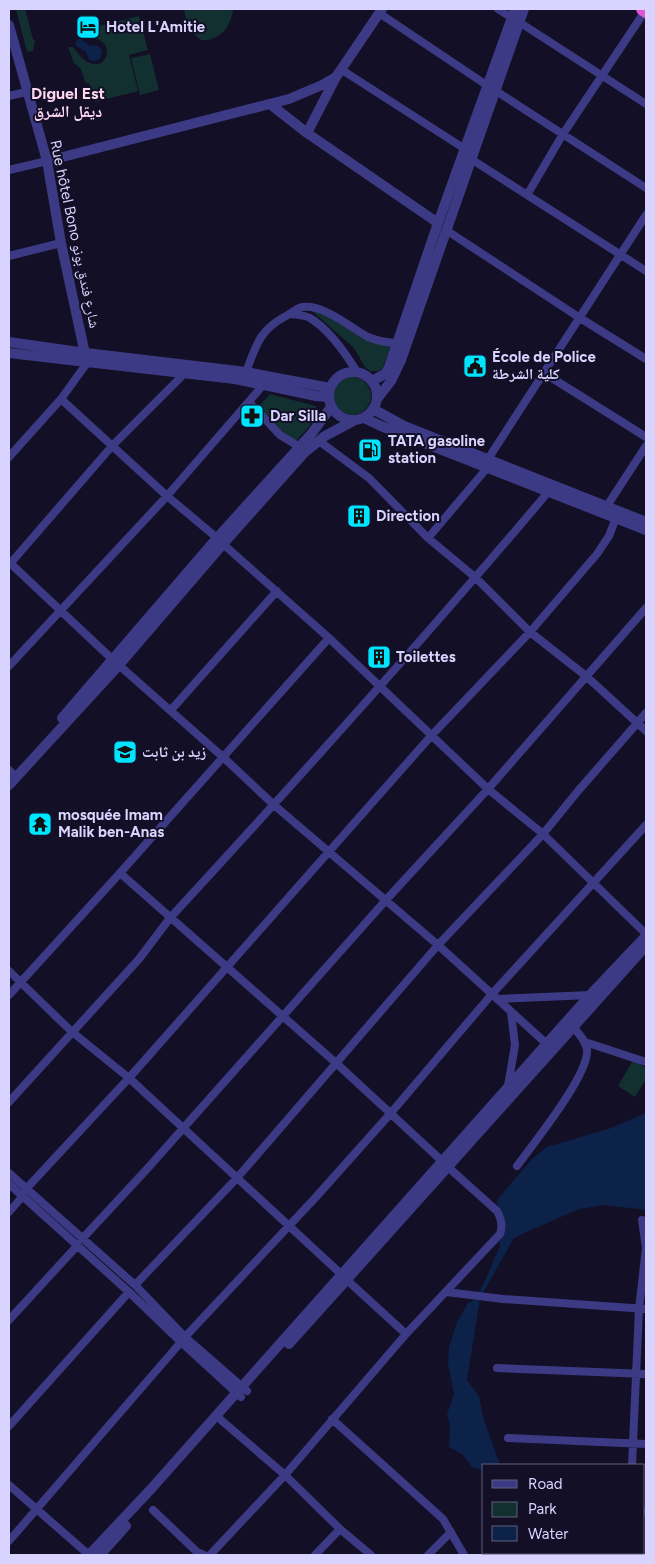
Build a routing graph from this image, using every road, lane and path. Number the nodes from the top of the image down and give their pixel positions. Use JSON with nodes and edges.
{"nodes":[{"id":1,"x":498,"y":9,"type":"edge"},
{"id":2,"x":524,"y":9,"type":"edge"},
{"id":3,"x":645,"y":10,"type":"edge"},
{"id":4,"x":380,"y":11,"type":"edge"},
{"id":5,"x":515,"y":16,"type":"edge"},
{"id":6,"x":9,"y":25,"type":"edge"},
{"id":7,"x":339,"y":74,"type":"junction"},
{"id":8,"x":602,"y":75,"type":"junction"},
{"id":9,"x":492,"y":88,"type":"junction"},
{"id":10,"x":26,"y":92,"type":"junction"},
{"id":11,"x":9,"y":96,"type":"edge"},
{"id":12,"x":270,"y":104,"type":"junction"},
{"id":13,"x":646,"y":104,"type":"edge"},
{"id":14,"x":307,"y":134,"type":"junction"},
{"id":15,"x":563,"y":134,"type":"junction"},
{"id":16,"x":465,"y":149,"type":"junction"},
{"id":17,"x":471,"y":159,"type":"junction"},
{"id":18,"x":46,"y":161,"type":"junction"},
{"id":19,"x":9,"y":170,"type":"edge"},
{"id":20,"x":646,"y":188,"type":"edge"},
{"id":21,"x":527,"y":195,"type":"junction"},
{"id":22,"x":646,"y":215,"type":"edge"},
{"id":23,"x":442,"y":227,"type":"junction"},
{"id":24,"x":61,"y":243,"type":"junction"},
{"id":25,"x":621,"y":255,"type":"junction"},
{"id":26,"x":9,"y":256,"type":"edge"},
{"id":27,"x":646,"y":271,"type":"edge"},
{"id":28,"x":290,"y":314,"type":"junction"},
{"id":29,"x":580,"y":318,"type":"junction"},
{"id":30,"x":9,"y":342,"type":"edge"},
{"id":31,"x":398,"y":343,"type":"junction"},
{"id":32,"x":9,"y":353,"type":"edge"},
{"id":33,"x":86,"y":358,"type":"junction"},
{"id":34,"x":646,"y":359,"type":"edge"},
{"id":35,"x":186,"y":372,"type":"junction"},
{"id":36,"x":246,"y":372,"type":"junction"},
{"id":37,"x":357,"y":372,"type":"junction"},
{"id":38,"x":544,"y":373,"type":"junction"},
{"id":39,"x":372,"y":381,"type":"junction"},
{"id":40,"x":264,"y":384,"type":"junction"},
{"id":41,"x":330,"y":397,"type":"junction"},
{"id":42,"x":61,"y":399,"type":"junction"},
{"id":43,"x":248,"y":402,"type":"junction"},
{"id":44,"x":375,"y":404,"type":"junction"},
{"id":45,"x":359,"y":419,"type":"junction"},
{"id":46,"x":646,"y":437,"type":"edge"},
{"id":47,"x":319,"y":441,"type":"junction"},
{"id":48,"x":112,"y":446,"type":"junction"},
{"id":49,"x":298,"y":446,"type":"junction"},
{"id":50,"x":646,"y":446,"type":"edge"},
{"id":51,"x":9,"y":457,"type":"edge"},
{"id":52,"x":488,"y":463,"type":"junction"},
{"id":53,"x":550,"y":492,"type":"junction"},
{"id":54,"x":167,"y":496,"type":"junction"},
{"id":55,"x":606,"y":509,"type":"junction"},
{"id":56,"x":617,"y":514,"type":"junction"},
{"id":57,"x":646,"y":522,"type":"edge"},
{"id":58,"x":646,"y":530,"type":"edge"},
{"id":59,"x":428,"y":538,"type":"junction"},
{"id":60,"x":220,"y":541,"type":"junction"},
{"id":61,"x":9,"y":563,"type":"edge"},
{"id":62,"x":476,"y":578,"type":"junction"},
{"id":63,"x":277,"y":591,"type":"junction"},
{"id":64,"x":646,"y":608,"type":"edge"},
{"id":65,"x":61,"y":610,"type":"junction"},
{"id":66,"x":530,"y":632,"type":"junction"},
{"id":67,"x":329,"y":638,"type":"junction"},
{"id":68,"x":115,"y":662,"type":"junction"},
{"id":69,"x":9,"y":666,"type":"edge"},
{"id":70,"x":586,"y":676,"type":"junction"},
{"id":71,"x":379,"y":687,"type":"junction"},
{"id":72,"x":171,"y":710,"type":"junction"},
{"id":73,"x":646,"y":713,"type":"edge"},
{"id":74,"x":637,"y":724,"type":"junction"},
{"id":75,"x":646,"y":731,"type":"edge"},
{"id":76,"x":431,"y":736,"type":"junction"},
{"id":77,"x":224,"y":758,"type":"junction"},
{"id":78,"x":10,"y":773,"type":"edge"},
{"id":79,"x":9,"y":785,"type":"edge"},
{"id":80,"x":488,"y":789,"type":"junction"},
{"id":81,"x":274,"y":805,"type":"junction"},
{"id":82,"x":646,"y":826,"type":"edge"},
{"id":83,"x":543,"y":834,"type":"junction"},
{"id":84,"x":330,"y":852,"type":"junction"},
{"id":85,"x":120,"y":874,"type":"junction"},
{"id":86,"x":594,"y":883,"type":"junction"},
{"id":87,"x":386,"y":900,"type":"junction"},
{"id":88,"x":170,"y":918,"type":"junction"},
{"id":89,"x":646,"y":935,"type":"edge"},
{"id":90,"x":438,"y":946,"type":"junction"},
{"id":91,"x":646,"y":946,"type":"edge"},
{"id":92,"x":228,"y":966,"type":"junction"},
{"id":93,"x":9,"y":971,"type":"edge"},
{"id":94,"x":20,"y":981,"type":"junction"},
{"id":95,"x":9,"y":995,"type":"edge"},
{"id":96,"x":590,"y":995,"type":"junction"},
{"id":97,"x":495,"y":997,"type":"junction"},
{"id":98,"x":511,"y":1012,"type":"junction"},
{"id":99,"x":283,"y":1017,"type":"junction"},
{"id":100,"x":573,"y":1028,"type":"junction"},
{"id":101,"x":71,"y":1031,"type":"junction"},
{"id":102,"x":584,"y":1042,"type":"junction"},
{"id":103,"x":550,"y":1047,"type":"junction"},
{"id":104,"x":646,"y":1062,"type":"edge"},
{"id":105,"x":336,"y":1063,"type":"junction"},
{"id":106,"x":129,"y":1078,"type":"junction"},
{"id":107,"x":507,"y":1090,"type":"junction"},
{"id":108,"x":9,"y":1102,"type":"edge"},
{"id":109,"x":390,"y":1114,"type":"junction"},
{"id":110,"x":182,"y":1129,"type":"junction"},
{"id":111,"x":459,"y":1149,"type":"junction"},
{"id":112,"x":445,"y":1164,"type":"junction"},
{"id":113,"x":517,"y":1166,"type":"dead end"},
{"id":114,"x":9,"y":1174,"type":"edge"},
{"id":115,"x":236,"y":1178,"type":"junction"},
{"id":116,"x":9,"y":1184,"type":"edge"},
{"id":117,"x":26,"y":1189,"type":"junction"},
{"id":118,"x":22,"y":1197,"type":"junction"},
{"id":119,"x":9,"y":1212,"type":"edge"},
{"id":120,"x":642,"y":1220,"type":"dead end"},
{"id":121,"x":290,"y":1226,"type":"junction"},
{"id":122,"x":82,"y":1239,"type":"junction"},
{"id":123,"x":77,"y":1246,"type":"junction"},
{"id":124,"x":344,"y":1277,"type":"junction"},
{"id":125,"x":135,"y":1285,"type":"junction"},
{"id":126,"x":129,"y":1292,"type":"junction"},
{"id":127,"x":446,"y":1292,"type":"junction"},
{"id":128,"x":643,"y":1309,"type":"edge"},
{"id":129,"x":9,"y":1320,"type":"edge"},
{"id":130,"x":406,"y":1334,"type":"junction"},
{"id":131,"x":183,"y":1340,"type":"junction"},
{"id":132,"x":497,"y":1368,"type":"dead end"},
{"id":133,"x":636,"y":1374,"type":"junction"},
{"id":134,"x":646,"y":1374,"type":"edge"},
{"id":135,"x":242,"y":1392,"type":"junction"},
{"id":136,"x":332,"y":1419,"type":"junction"},
{"id":137,"x":221,"y":1420,"type":"junction"},
{"id":138,"x":9,"y":1426,"type":"edge"},
{"id":139,"x":508,"y":1438,"type":"dead end"},
{"id":140,"x":633,"y":1443,"type":"junction"},
{"id":141,"x":646,"y":1444,"type":"edge"},
{"id":142,"x":632,"y":1464,"type":"edge"},
{"id":143,"x":284,"y":1475,"type":"junction"},
{"id":144,"x":9,"y":1485,"type":"edge"},
{"id":145,"x":38,"y":1509,"type":"junction"},
{"id":146,"x":154,"y":1510,"type":"dead end"},
{"id":147,"x":340,"y":1529,"type":"junction"},
{"id":148,"x":451,"y":1532,"type":"junction"},
{"id":149,"x":9,"y":1541,"type":"edge"},
{"id":150,"x":89,"y":1555,"type":"edge"},
{"id":151,"x":100,"y":1555,"type":"edge"},
{"id":152,"x":204,"y":1555,"type":"edge"},
{"id":153,"x":210,"y":1555,"type":"edge"},
{"id":154,"x":315,"y":1555,"type":"edge"},
{"id":155,"x":371,"y":1555,"type":"edge"},
{"id":156,"x":428,"y":1555,"type":"edge"},
{"id":157,"x":464,"y":1555,"type":"edge"}],
"edges":[{"from":1,"to":5,"type":"street"},
{"from":2,"to":5,"type":"street"},
{"from":3,"to":8,"type":"street"},
{"from":4,"to":7,"type":"street"},
{"from":4,"to":9,"type":"street"},
{"from":5,"to":8,"type":"street"},
{"from":5,"to":9,"type":"street"},
{"from":6,"to":10,"type":"street","name":"Rue hôtel Bono شارع فندق بونو"},
{"from":7,"to":12,"type":"street"},
{"from":7,"to":14,"type":"street"},
{"from":7,"to":16,"type":"street"},
{"from":8,"to":13,"type":"street"},
{"from":8,"to":15,"type":"street"},
{"from":9,"to":15,"type":"street"},
{"from":9,"to":16,"type":"street"},
{"from":9,"to":17,"type":"street"},
{"from":10,"to":11,"type":"street"},
{"from":10,"to":18,"type":"street","name":"Rue hôtel Bono شارع فندق بونو"},
{"from":12,"to":14,"type":"street"},
{"from":12,"to":18,"type":"street"},
{"from":14,"to":23,"type":"street"},
{"from":15,"to":20,"type":"street"},
{"from":15,"to":21,"type":"street"},
{"from":16,"to":23,"type":"street"},
{"from":17,"to":21,"type":"street"},
{"from":17,"to":23,"type":"street"},
{"from":18,"to":19,"type":"street"},
{"from":18,"to":24,"type":"street","name":"Rue hôtel Bono شارع فندق بونو"},
{"from":21,"to":25,"type":"street"},
{"from":22,"to":25,"type":"street"},
{"from":23,"to":29,"type":"street"},
{"from":23,"to":31,"type":"street"},
{"from":23,"to":44,"type":"street"},
{"from":24,"to":26,"type":"street"},
{"from":24,"to":33,"type":"street","name":"Rue hôtel Bono شارع فندق بونو"},
{"from":25,"to":27,"type":"street"},
{"from":25,"to":29,"type":"street"},
{"from":28,"to":31,"type":"street"},
{"from":28,"to":36,"type":"street"},
{"from":28,"to":37,"type":"street"},
{"from":29,"to":34,"type":"street"},
{"from":29,"to":38,"type":"street"},
{"from":30,"to":33,"type":"street"},
{"from":31,"to":39,"type":"street"},
{"from":32,"to":33,"type":"street"},
{"from":33,"to":35,"type":"street"},
{"from":33,"to":36,"type":"street"},
{"from":33,"to":42,"type":"street"},
{"from":35,"to":40,"type":"street"},
{"from":35,"to":48,"type":"street"},
{"from":36,"to":41,"type":"street"},
{"from":37,"to":39,"type":"street"},
{"from":37,"to":41,"type":"street"},
{"from":38,"to":46,"type":"street"},
{"from":38,"to":52,"type":"street"},
{"from":39,"to":44,"type":"street"},
{"from":40,"to":41,"type":"street"},
{"from":40,"to":43,"type":"street"},
{"from":41,"to":45,"type":"street"},
{"from":41,"to":49,"type":"street"},
{"from":42,"to":48,"type":"street"},
{"from":42,"to":51,"type":"street"},
{"from":43,"to":49,"type":"street"},
{"from":43,"to":54,"type":"street"},
{"from":44,"to":45,"type":"street"},
{"from":44,"to":52,"type":"street"},
{"from":45,"to":47,"type":"street"},
{"from":45,"to":52,"type":"street"},
{"from":47,"to":59,"type":"street"},
{"from":47,"to":60,"type":"street"},
{"from":48,"to":54,"type":"street"},
{"from":48,"to":61,"type":"street"},
{"from":49,"to":60,"type":"street"},
{"from":50,"to":55,"type":"street"},
{"from":52,"to":53,"type":"street"},
{"from":52,"to":55,"type":"street"},
{"from":52,"to":59,"type":"street"},
{"from":53,"to":55,"type":"street"},
{"from":53,"to":62,"type":"street"},
{"from":54,"to":60,"type":"street"},
{"from":54,"to":65,"type":"street"},
{"from":55,"to":56,"type":"street"},
{"from":56,"to":57,"type":"street"},
{"from":56,"to":58,"type":"street"},
{"from":56,"to":66,"type":"street"},
{"from":59,"to":62,"type":"street"},
{"from":60,"to":63,"type":"street"},
{"from":60,"to":68,"type":"street"},
{"from":61,"to":65,"type":"street"},
{"from":62,"to":66,"type":"street"},
{"from":62,"to":71,"type":"street"},
{"from":63,"to":67,"type":"street"},
{"from":63,"to":72,"type":"street"},
{"from":64,"to":70,"type":"street"},
{"from":65,"to":68,"type":"street"},
{"from":65,"to":69,"type":"street"},
{"from":66,"to":70,"type":"street"},
{"from":66,"to":76,"type":"street"},
{"from":67,"to":71,"type":"street"},
{"from":67,"to":77,"type":"street"},
{"from":68,"to":72,"type":"street"},
{"from":68,"to":78,"type":"street"},
{"from":68,"to":79,"type":"street"},
{"from":70,"to":74,"type":"street"},
{"from":70,"to":80,"type":"street"},
{"from":71,"to":76,"type":"street"},
{"from":71,"to":81,"type":"street"},
{"from":72,"to":77,"type":"street"},
{"from":73,"to":74,"type":"street"},
{"from":74,"to":75,"type":"street"},
{"from":74,"to":83,"type":"street"},
{"from":76,"to":80,"type":"street"},
{"from":76,"to":84,"type":"street"},
{"from":77,"to":81,"type":"street"},
{"from":77,"to":85,"type":"street"},
{"from":80,"to":83,"type":"street"},
{"from":80,"to":87,"type":"street"},
{"from":81,"to":84,"type":"street"},
{"from":81,"to":88,"type":"street"},
{"from":82,"to":86,"type":"street"},
{"from":83,"to":86,"type":"street"},
{"from":83,"to":90,"type":"street"},
{"from":84,"to":87,"type":"street"},
{"from":84,"to":92,"type":"street"},
{"from":85,"to":88,"type":"street"},
{"from":85,"to":94,"type":"street"},
{"from":86,"to":89,"type":"street"},
{"from":86,"to":97,"type":"street"},
{"from":87,"to":90,"type":"street"},
{"from":87,"to":99,"type":"street"},
{"from":88,"to":92,"type":"street"},
{"from":88,"to":101,"type":"street"},
{"from":89,"to":96,"type":"street"},
{"from":90,"to":97,"type":"street"},
{"from":90,"to":105,"type":"street"},
{"from":91,"to":100,"type":"street"},
{"from":92,"to":99,"type":"street"},
{"from":92,"to":106,"type":"street"},
{"from":93,"to":94,"type":"street"},
{"from":94,"to":95,"type":"street"},
{"from":94,"to":101,"type":"street"},
{"from":96,"to":97,"type":"street"},
{"from":96,"to":103,"type":"street"},
{"from":97,"to":98,"type":"street"},
{"from":97,"to":109,"type":"street"},
{"from":98,"to":103,"type":"street"},
{"from":98,"to":107,"type":"street"},
{"from":99,"to":105,"type":"street"},
{"from":99,"to":110,"type":"street"},
{"from":100,"to":102,"type":"street"},
{"from":100,"to":103,"type":"street"},
{"from":101,"to":106,"type":"street"},
{"from":101,"to":108,"type":"street"},
{"from":102,"to":104,"type":"street"},
{"from":102,"to":113,"type":"street"},
{"from":103,"to":107,"type":"street"},
{"from":103,"to":111,"type":"street"},
{"from":105,"to":109,"type":"street"},
{"from":105,"to":115,"type":"street"},
{"from":106,"to":110,"type":"street"},
{"from":106,"to":117,"type":"street"},
{"from":107,"to":111,"type":"street"},
{"from":109,"to":112,"type":"street"},
{"from":109,"to":121,"type":"street"},
{"from":110,"to":115,"type":"street"},
{"from":110,"to":122,"type":"street"},
{"from":111,"to":112,"type":"street"},
{"from":112,"to":124,"type":"street"},
{"from":112,"to":127,"type":"street"},
{"from":114,"to":117,"type":"street"},
{"from":115,"to":121,"type":"street"},
{"from":115,"to":125,"type":"street"},
{"from":116,"to":118,"type":"street"},
{"from":117,"to":122,"type":"street"},
{"from":118,"to":119,"type":"street"},
{"from":118,"to":123,"type":"street"},
{"from":120,"to":128,"type":"street"},
{"from":121,"to":124,"type":"street"},
{"from":121,"to":131,"type":"street"},
{"from":122,"to":125,"type":"street"},
{"from":123,"to":126,"type":"street"},
{"from":123,"to":129,"type":"street"},
{"from":124,"to":130,"type":"street"},
{"from":124,"to":135,"type":"street"},
{"from":125,"to":131,"type":"street"},
{"from":126,"to":131,"type":"street"},
{"from":126,"to":138,"type":"street"},
{"from":127,"to":128,"type":"street"},
{"from":127,"to":130,"type":"street"},
{"from":128,"to":133,"type":"street"},
{"from":130,"to":136,"type":"street"},
{"from":131,"to":135,"type":"street"},
{"from":131,"to":145,"type":"street"},
{"from":132,"to":133,"type":"street"},
{"from":133,"to":134,"type":"street"},
{"from":133,"to":140,"type":"street"},
{"from":135,"to":137,"type":"street"},
{"from":135,"to":150,"type":"street"},
{"from":136,"to":143,"type":"street"},
{"from":136,"to":148,"type":"street"},
{"from":137,"to":143,"type":"street"},
{"from":137,"to":151,"type":"street"},
{"from":139,"to":140,"type":"street"},
{"from":140,"to":141,"type":"street"},
{"from":140,"to":142,"type":"street"},
{"from":143,"to":147,"type":"street"},
{"from":143,"to":153,"type":"street"},
{"from":144,"to":145,"type":"street"},
{"from":145,"to":149,"type":"street"},
{"from":145,"to":150,"type":"street"},
{"from":146,"to":152,"type":"street"},
{"from":147,"to":154,"type":"street"},
{"from":147,"to":155,"type":"street"},
{"from":148,"to":156,"type":"street"},
{"from":148,"to":157,"type":"street"}]}
